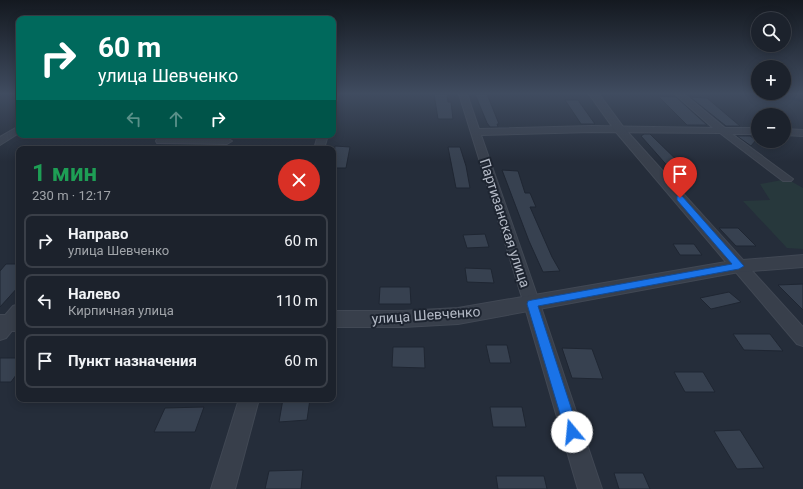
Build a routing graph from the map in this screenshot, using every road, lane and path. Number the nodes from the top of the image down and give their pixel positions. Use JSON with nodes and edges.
{"nodes":[{"id":1,"x":471,"y":117,"type":"edge"},
{"id":2,"x":610,"y":117,"type":"edge"},
{"id":3,"x":704,"y":117,"type":"edge"},
{"id":4,"x":16,"y":130,"type":"edge"},
{"id":5,"x":620,"y":130,"type":"junction"},
{"id":6,"x":719,"y":130,"type":"junction"},
{"id":7,"x":751,"y":131,"type":"edge"},
{"id":8,"x":476,"y":132,"type":"junction"},
{"id":9,"x":791,"y":132,"type":"edge"},
{"id":10,"x":803,"y":133,"type":"edge"},
{"id":11,"x":164,"y":138,"type":"edge"},
{"id":12,"x":227,"y":141,"type":"dead end"},
{"id":13,"x":0,"y":142,"type":"edge"},
{"id":14,"x":157,"y":146,"type":"edge"},
{"id":15,"x":787,"y":179,"type":"dead end"},
{"id":16,"x":803,"y":261,"type":"edge"},
{"id":17,"x":739,"y":266,"type":"junction"},
{"id":18,"x":532,"y":304,"type":"junction"},
{"id":19,"x":336,"y":319,"type":"edge"},
{"id":20,"x":803,"y":339,"type":"edge"},
{"id":21,"x":248,"y":402,"type":"edge"},
{"id":22,"x":223,"y":489,"type":"edge"},
{"id":23,"x":590,"y":489,"type":"edge"}],
"edges":[{"from":1,"to":8,"type":"street","name":"Партизанская улица"},
{"from":2,"to":5,"type":"street"},
{"from":3,"to":6,"type":"street"},
{"from":4,"to":13,"type":"street"},
{"from":5,"to":6,"type":"street"},
{"from":5,"to":8,"type":"street"},
{"from":5,"to":17,"type":"street"},
{"from":6,"to":7,"type":"street"},
{"from":6,"to":15,"type":"street"},
{"from":8,"to":18,"type":"street","name":"Партизанская улица"},
{"from":9,"to":10,"type":"street"},
{"from":11,"to":12,"type":"street"},
{"from":11,"to":14,"type":"street"},
{"from":16,"to":17,"type":"street","name":"улица Шевченко"},
{"from":17,"to":18,"type":"street","name":"улица Шевченко"},
{"from":17,"to":20,"type":"street"},
{"from":18,"to":19,"type":"street","name":"улица Шевченко"},
{"from":18,"to":23,"type":"street","name":"Партизанская улица"},
{"from":21,"to":22,"type":"street"}]}
